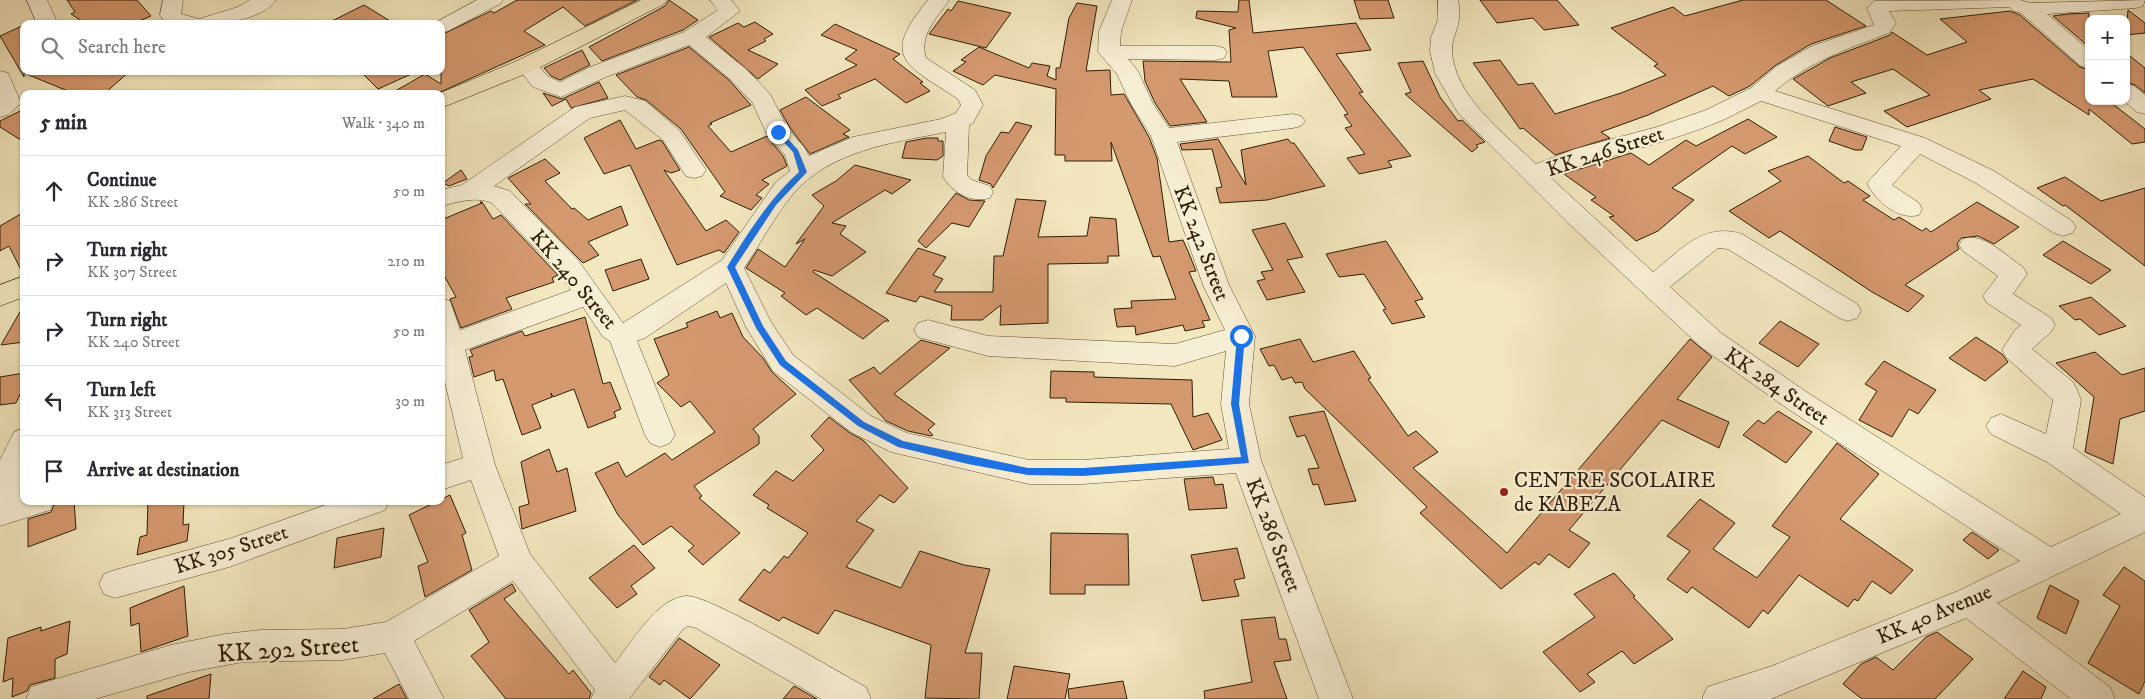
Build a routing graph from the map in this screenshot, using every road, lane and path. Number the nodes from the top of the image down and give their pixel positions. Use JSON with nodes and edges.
{"nodes":[{"id":1,"x":37,"y":0,"type":"edge"},
{"id":2,"x":173,"y":0,"type":"edge"},
{"id":3,"x":266,"y":0,"type":"edge"},
{"id":4,"x":493,"y":0,"type":"edge"},
{"id":5,"x":657,"y":0,"type":"edge"},
{"id":6,"x":720,"y":0,"type":"edge"},
{"id":7,"x":939,"y":0,"type":"edge"},
{"id":8,"x":1122,"y":0,"type":"edge"},
{"id":9,"x":1448,"y":0,"type":"edge"},
{"id":10,"x":2006,"y":0,"type":"edge"},
{"id":11,"x":2136,"y":2,"type":"dead end"},
{"id":12,"x":1873,"y":4,"type":"edge"},
{"id":13,"x":2028,"y":9,"type":"junction"},
{"id":14,"x":46,"y":20,"type":"edge"},
{"id":15,"x":177,"y":20,"type":"edge"},
{"id":16,"x":217,"y":20,"type":"edge"},
{"id":17,"x":445,"y":25,"type":"edge"},
{"id":18,"x":692,"y":37,"type":"junction"},
{"id":19,"x":1109,"y":52,"type":"junction"},
{"id":20,"x":1216,"y":53,"type":"dead end"},
{"id":21,"x":2088,"y":60,"type":"edge"},
{"id":22,"x":527,"y":65,"type":"junction"},
{"id":23,"x":0,"y":78,"type":"edge"},
{"id":24,"x":561,"y":90,"type":"junction"},
{"id":25,"x":1759,"y":93,"type":"junction"},
{"id":26,"x":2130,"y":94,"type":"edge"},
{"id":27,"x":445,"y":99,"type":"edge"},
{"id":28,"x":2145,"y":107,"type":"edge"},
{"id":29,"x":0,"y":110,"type":"edge"},
{"id":30,"x":584,"y":112,"type":"junction"},
{"id":31,"x":958,"y":121,"type":"junction"},
{"id":32,"x":1293,"y":121,"type":"dead end"},
{"id":33,"x":1162,"y":136,"type":"junction"},
{"id":34,"x":1917,"y":143,"type":"junction"},
{"id":35,"x":694,"y":170,"type":"dead end"},
{"id":36,"x":803,"y":172,"type":"junction"},
{"id":37,"x":1534,"y":174,"type":"junction"},
{"id":38,"x":470,"y":191,"type":"junction"},
{"id":39,"x":981,"y":192,"type":"dead end"},
{"id":40,"x":445,"y":197,"type":"edge"},
{"id":41,"x":1910,"y":209,"type":"dead end"},
{"id":42,"x":2063,"y":227,"type":"dead end"},
{"id":43,"x":1972,"y":244,"type":"dead end"},
{"id":44,"x":731,"y":267,"type":"junction"},
{"id":45,"x":1652,"y":286,"type":"junction"},
{"id":46,"x":20,"y":288,"type":"edge"},
{"id":47,"x":587,"y":295,"type":"junction"},
{"id":48,"x":0,"y":296,"type":"edge"},
{"id":49,"x":1848,"y":311,"type":"dead end"},
{"id":50,"x":445,"y":324,"type":"edge"},
{"id":51,"x":928,"y":330,"type":"dead end"},
{"id":52,"x":621,"y":334,"type":"junction"},
{"id":53,"x":1241,"y":336,"type":"junction"},
{"id":54,"x":450,"y":345,"type":"junction"},
{"id":55,"x":2001,"y":426,"type":"dead end"},
{"id":56,"x":660,"y":434,"type":"dead end"},
{"id":57,"x":20,"y":449,"type":"edge"},
{"id":58,"x":2056,"y":453,"type":"junction"},
{"id":59,"x":1246,"y":460,"type":"junction"},
{"id":60,"x":480,"y":465,"type":"junction"},
{"id":61,"x":445,"y":477,"type":"edge"},
{"id":62,"x":26,"y":505,"type":"edge"},
{"id":63,"x":363,"y":505,"type":"edge"},
{"id":64,"x":0,"y":509,"type":"edge"},
{"id":65,"x":0,"y":513,"type":"edge"},
{"id":66,"x":2145,"y":515,"type":"edge"},
{"id":67,"x":517,"y":562,"type":"junction"},
{"id":68,"x":2048,"y":562,"type":"junction"},
{"id":69,"x":115,"y":584,"type":"dead end"},
{"id":70,"x":1969,"y":601,"type":"junction"},
{"id":71,"x":393,"y":636,"type":"junction"},
{"id":72,"x":1778,"y":691,"type":"edge"},
{"id":73,"x":611,"y":694,"type":"edge"},
{"id":74,"x":43,"y":699,"type":"edge"},
{"id":75,"x":427,"y":699,"type":"edge"},
{"id":76,"x":854,"y":699,"type":"edge"},
{"id":77,"x":1336,"y":699,"type":"edge"},
{"id":78,"x":1719,"y":699,"type":"edge"},
{"id":79,"x":2098,"y":699,"type":"edge"}],
"edges":[{"from":1,"to":14,"type":"street"},
{"from":2,"to":15,"type":"street"},
{"from":3,"to":16,"type":"street"},
{"from":4,"to":17,"type":"street"},
{"from":5,"to":22,"type":"main road"},
{"from":6,"to":18,"type":"street"},
{"from":7,"to":31,"type":"street"},
{"from":8,"to":19,"type":"street"},
{"from":9,"to":37,"type":"street","name":"KK 246 Street"},
{"from":10,"to":12,"type":"street","name":"KK 246 Street"},
{"from":10,"to":13,"type":"street"},
{"from":11,"to":13,"type":"street"},
{"from":12,"to":25,"type":"street","name":"KK 246 Street"},
{"from":13,"to":21,"type":"street"},
{"from":18,"to":24,"type":"street"},
{"from":18,"to":36,"type":"street"},
{"from":19,"to":20,"type":"street"},
{"from":19,"to":33,"type":"street","name":"KK 242 Street"},
{"from":22,"to":24,"type":"street"},
{"from":22,"to":27,"type":"main road"},
{"from":23,"to":29,"type":"street"},
{"from":24,"to":30,"type":"street"},
{"from":25,"to":34,"type":"street"},
{"from":25,"to":37,"type":"street","name":"KK 246 Street"},
{"from":26,"to":28,"type":"street"},
{"from":30,"to":35,"type":"street"},
{"from":30,"to":38,"type":"street"},
{"from":31,"to":36,"type":"street","name":"KK 240 Street"},
{"from":31,"to":39,"type":"street"},
{"from":32,"to":33,"type":"street"},
{"from":33,"to":53,"type":"street","name":"KK 242 Street"},
{"from":34,"to":41,"type":"street"},
{"from":34,"to":42,"type":"street"},
{"from":36,"to":44,"type":"street","name":"KK 240 Street"},
{"from":37,"to":45,"type":"street","name":"KK 284 Street"},
{"from":38,"to":40,"type":"street","name":"KK 240 Street"},
{"from":38,"to":47,"type":"street","name":"KK 240 Street"},
{"from":43,"to":58,"type":"street"},
{"from":44,"to":52,"type":"street","name":"KK 240 Street"},
{"from":44,"to":59,"type":"street"},
{"from":45,"to":49,"type":"street"},
{"from":45,"to":68,"type":"street","name":"KK 284 Street"},
{"from":46,"to":48,"type":"main road"},
{"from":47,"to":52,"type":"street","name":"KK 240 Street"},
{"from":47,"to":54,"type":"street"},
{"from":50,"to":54,"type":"street"},
{"from":51,"to":53,"type":"street"},
{"from":52,"to":56,"type":"street"},
{"from":53,"to":59,"type":"street","name":"KK 286 Street"},
{"from":54,"to":60,"type":"street"},
{"from":55,"to":58,"type":"street"},
{"from":57,"to":64,"type":"street"},
{"from":58,"to":66,"type":"street"},
{"from":59,"to":77,"type":"street","name":"KK 286 Street"},
{"from":60,"to":61,"type":"street"},
{"from":60,"to":67,"type":"street"},
{"from":62,"to":65,"type":"street"},
{"from":63,"to":69,"type":"street","name":"KK 305 Street"},
{"from":66,"to":68,"type":"street","name":"KK 40 Avenue"},
{"from":67,"to":71,"type":"street","name":"KK 292 Street"},
{"from":67,"to":73,"type":"street"},
{"from":68,"to":70,"type":"street","name":"KK 40 Avenue"},
{"from":70,"to":72,"type":"street","name":"KK 40 Avenue"},
{"from":70,"to":79,"type":"street"},
{"from":71,"to":74,"type":"street","name":"KK 292 Street"},
{"from":71,"to":75,"type":"street"},
{"from":72,"to":78,"type":"street","name":"KK 40 Avenue"},
{"from":73,"to":76,"type":"street"}]}
